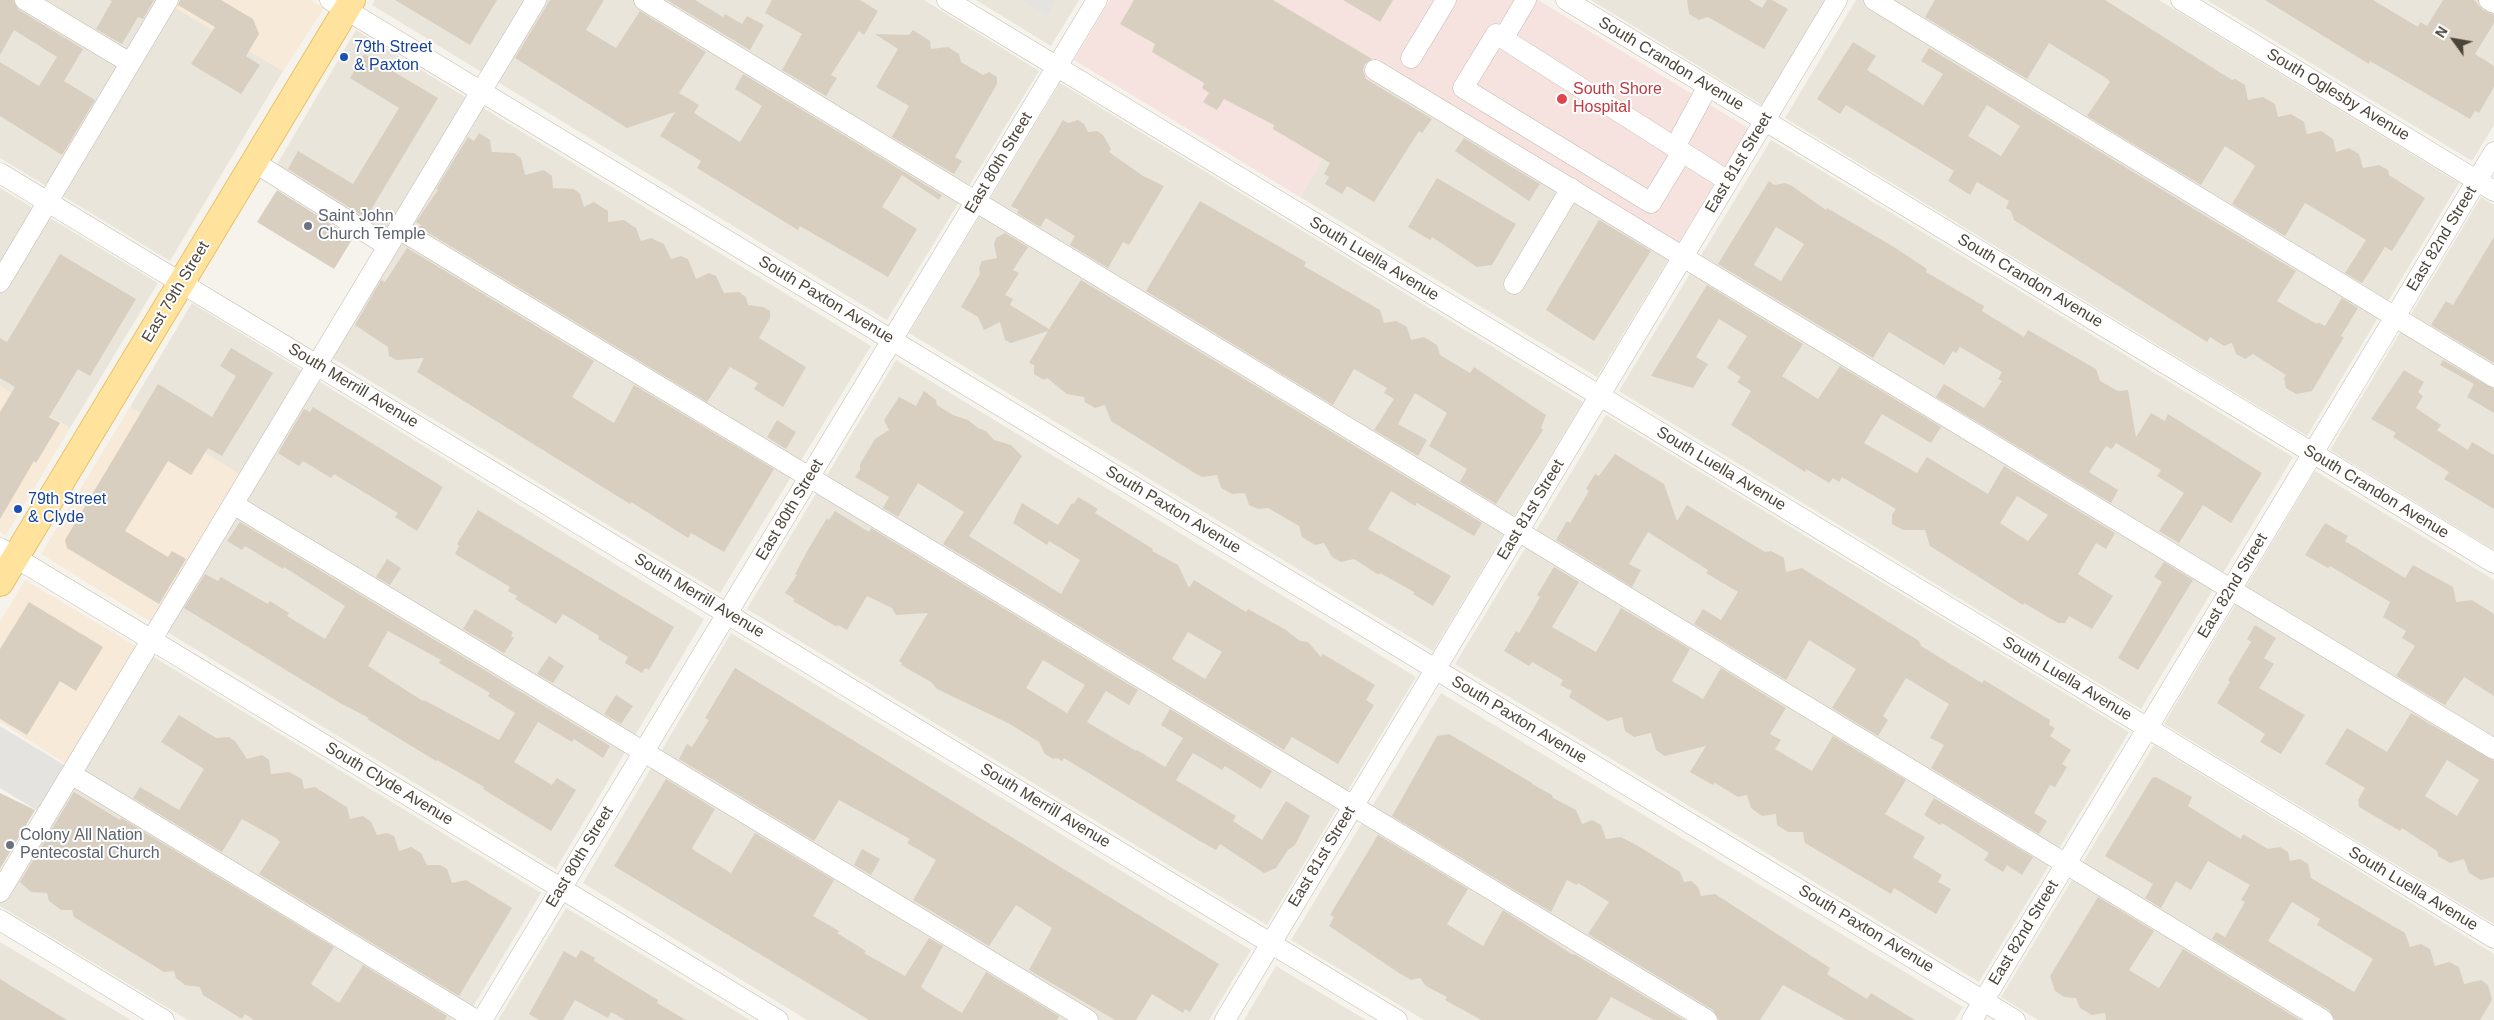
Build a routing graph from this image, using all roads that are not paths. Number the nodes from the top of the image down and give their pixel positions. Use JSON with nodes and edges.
{"nodes":[{"id":1,"x":25,"y":0,"type":"edge"},
{"id":2,"x":168,"y":0,"type":"edge"},
{"id":3,"x":536,"y":0,"type":"edge"},
{"id":4,"x":644,"y":0,"type":"edge"},
{"id":5,"x":947,"y":0,"type":"edge"},
{"id":6,"x":1097,"y":0,"type":"edge"},
{"id":7,"x":1446,"y":0,"type":"edge"},
{"id":8,"x":1526,"y":0,"type":"edge"},
{"id":9,"x":1566,"y":0,"type":"edge"},
{"id":10,"x":1837,"y":0,"type":"edge"},
{"id":11,"x":1874,"y":0,"type":"edge"},
{"id":12,"x":2181,"y":0,"type":"edge"},
{"id":13,"x":2489,"y":0,"type":"edge"},
{"id":14,"x":342,"y":3,"type":"edge"},
{"id":15,"x":2494,"y":3,"type":"edge"},
{"id":16,"x":1503,"y":39,"type":"junction"},
{"id":17,"x":1411,"y":58,"type":"dead end"},
{"id":18,"x":130,"y":63,"type":"junction"},
{"id":19,"x":1057,"y":66,"type":"junction"},
{"id":20,"x":1375,"y":70,"type":"dead end"},
{"id":21,"x":1708,"y":86,"type":"junction"},
{"id":22,"x":481,"y":92,"type":"junction"},
{"id":23,"x":1765,"y":120,"type":"junction"},
{"id":24,"x":1678,"y":149,"type":"junction"},
{"id":25,"x":2494,"y":152,"type":"edge"},
{"id":26,"x":254,"y":162,"type":"junction"},
{"id":27,"x":0,"y":173,"type":"edge"},
{"id":28,"x":2477,"y":180,"type":"junction"},
{"id":29,"x":1728,"y":181,"type":"junction"},
{"id":30,"x":1571,"y":188,"type":"junction"},
{"id":31,"x":2494,"y":191,"type":"edge"},
{"id":32,"x":48,"y":201,"type":"junction"},
{"id":33,"x":976,"y":202,"type":"junction"},
{"id":34,"x":394,"y":237,"type":"junction"},
{"id":35,"x":1683,"y":256,"type":"junction"},
{"id":36,"x":0,"y":282,"type":"edge"},
{"id":37,"x":182,"y":282,"type":"junction"},
{"id":38,"x":1514,"y":284,"type":"dead end"},
{"id":39,"x":2395,"y":317,"type":"junction"},
{"id":40,"x":892,"y":340,"type":"junction"},
{"id":41,"x":317,"y":364,"type":"junction"},
{"id":42,"x":2494,"y":377,"type":"edge"},
{"id":43,"x":1600,"y":396,"type":"junction"},
{"id":44,"x":2313,"y":453,"type":"junction"},
{"id":45,"x":810,"y":477,"type":"junction"},
{"id":46,"x":233,"y":504,"type":"junction"},
{"id":47,"x":1518,"y":532,"type":"junction"},
{"id":48,"x":8,"y":553,"type":"edge"},
{"id":49,"x":2494,"y":563,"type":"edge"},
{"id":50,"x":0,"y":583,"type":"edge"},
{"id":51,"x":2231,"y":590,"type":"junction"},
{"id":52,"x":727,"y":613,"type":"junction"},
{"id":53,"x":152,"y":640,"type":"junction"},
{"id":54,"x":1435,"y":669,"type":"junction"},
{"id":55,"x":2148,"y":728,"type":"junction"},
{"id":56,"x":2494,"y":749,"type":"edge"},
{"id":57,"x":644,"y":752,"type":"junction"},
{"id":58,"x":71,"y":774,"type":"junction"},
{"id":59,"x":1353,"y":806,"type":"junction"},
{"id":60,"x":2065,"y":865,"type":"junction"},
{"id":61,"x":561,"y":888,"type":"junction"},
{"id":62,"x":0,"y":892,"type":"edge"},
{"id":63,"x":0,"y":920,"type":"edge"},
{"id":64,"x":2494,"y":938,"type":"edge"},
{"id":65,"x":1271,"y":943,"type":"junction"},
{"id":66,"x":1984,"y":1001,"type":"junction"},
{"id":67,"x":164,"y":1020,"type":"edge"},
{"id":68,"x":476,"y":1020,"type":"edge"},
{"id":69,"x":482,"y":1020,"type":"edge"},
{"id":70,"x":778,"y":1020,"type":"edge"},
{"id":71,"x":1088,"y":1020,"type":"edge"},
{"id":72,"x":1225,"y":1020,"type":"edge"},
{"id":73,"x":1398,"y":1020,"type":"edge"},
{"id":74,"x":1707,"y":1020,"type":"edge"},
{"id":75,"x":1972,"y":1020,"type":"edge"},
{"id":76,"x":2016,"y":1020,"type":"edge"},
{"id":77,"x":2323,"y":1020,"type":"edge"}],
"edges":[{"from":1,"to":18,"type":"street"},
{"from":2,"to":18,"type":"street"},
{"from":3,"to":22,"type":"street"},
{"from":4,"to":33,"type":"street"},
{"from":5,"to":19,"type":"street","name":"South Luella Avenue"},
{"from":6,"to":19,"type":"street","name":"East 80th Street"},
{"from":7,"to":17,"type":"street"},
{"from":8,"to":16,"type":"street"},
{"from":9,"to":21,"type":"street","name":"South Crandon Avenue"},
{"from":10,"to":23,"type":"street","name":"East 81st Street"},
{"from":11,"to":39,"type":"street"},
{"from":12,"to":28,"type":"street","name":"South Oglesby Avenue"},
{"from":13,"to":15,"type":"street"},
{"from":14,"to":22,"type":"street","name":"South Paxton Avenue"},
{"from":14,"to":26,"type":"main road","name":"East 79th Street"},
{"from":16,"to":24,"type":"street"},
{"from":16,"to":24,"type":"street"},
{"from":18,"to":32,"type":"street"},
{"from":19,"to":33,"type":"street","name":"East 80th Street"},
{"from":19,"to":43,"type":"street","name":"South Luella Avenue"},
{"from":20,"to":30,"type":"street"},
{"from":21,"to":23,"type":"street","name":"South Crandon Avenue"},
{"from":21,"to":24,"type":"street"},
{"from":22,"to":34,"type":"street"},
{"from":22,"to":40,"type":"street","name":"South Paxton Avenue"},
{"from":23,"to":29,"type":"street","name":"East 81st Street"},
{"from":23,"to":44,"type":"street","name":"South Crandon Avenue"},
{"from":24,"to":29,"type":"street"},
{"from":25,"to":28,"type":"street","name":"East 82nd Street"},
{"from":26,"to":34,"type":"street"},
{"from":26,"to":37,"type":"main road","name":"East 79th Street"},
{"from":27,"to":32,"type":"street","name":"South Merrill Avenue"},
{"from":28,"to":31,"type":"street","name":"South Oglesby Avenue"},
{"from":28,"to":39,"type":"street","name":"East 82nd Street"},
{"from":29,"to":35,"type":"street","name":"East 81st Street"},
{"from":30,"to":35,"type":"street"},
{"from":30,"to":38,"type":"street"},
{"from":32,"to":36,"type":"street"},
{"from":32,"to":37,"type":"street","name":"South Merrill Avenue"},
{"from":33,"to":40,"type":"street","name":"East 80th Street"},
{"from":33,"to":47,"type":"street"},
{"from":34,"to":41,"type":"street"},
{"from":34,"to":45,"type":"street"},
{"from":35,"to":43,"type":"street","name":"East 81st Street"},
{"from":35,"to":51,"type":"street"},
{"from":37,"to":41,"type":"street","name":"South Merrill Avenue"},
{"from":37,"to":48,"type":"main road","name":"East 79th Street"},
{"from":39,"to":42,"type":"street"},
{"from":39,"to":44,"type":"street","name":"East 82nd Street"},
{"from":40,"to":45,"type":"street","name":"East 80th Street"},
{"from":40,"to":54,"type":"street","name":"South Paxton Avenue"},
{"from":41,"to":46,"type":"street"},
{"from":41,"to":52,"type":"street","name":"South Merrill Avenue"},
{"from":43,"to":47,"type":"street","name":"East 81st Street"},
{"from":43,"to":55,"type":"street","name":"South Luella Avenue"},
{"from":44,"to":49,"type":"street","name":"South Crandon Avenue"},
{"from":44,"to":51,"type":"street","name":"East 82nd Street"},
{"from":45,"to":52,"type":"street","name":"East 80th Street"},
{"from":45,"to":59,"type":"street"},
{"from":46,"to":53,"type":"street"},
{"from":46,"to":57,"type":"street"},
{"from":47,"to":54,"type":"street","name":"East 81st Street"},
{"from":47,"to":60,"type":"street"},
{"from":48,"to":50,"type":"main road","name":"East 79th Street"},
{"from":48,"to":53,"type":"street","name":"South Clyde Avenue"},
{"from":51,"to":55,"type":"street","name":"East 82nd Street"},
{"from":51,"to":56,"type":"street"},
{"from":52,"to":57,"type":"street","name":"East 80th Street"},
{"from":52,"to":65,"type":"street","name":"South Merrill Avenue"},
{"from":53,"to":58,"type":"street"},
{"from":53,"to":61,"type":"street","name":"South Clyde Avenue"},
{"from":54,"to":59,"type":"street","name":"East 81st Street"},
{"from":54,"to":66,"type":"street","name":"South Paxton Avenue"},
{"from":55,"to":60,"type":"street","name":"East 82nd Street"},
{"from":55,"to":64,"type":"street","name":"South Luella Avenue"},
{"from":57,"to":61,"type":"street","name":"East 80th Street"},
{"from":57,"to":71,"type":"street"},
{"from":58,"to":62,"type":"street"},
{"from":58,"to":68,"type":"street"},
{"from":59,"to":65,"type":"street","name":"East 81st Street"},
{"from":59,"to":74,"type":"street"},
{"from":60,"to":66,"type":"street","name":"East 82nd Street"},
{"from":60,"to":77,"type":"street"},
{"from":61,"to":69,"type":"street","name":"East 80th Street"},
{"from":61,"to":70,"type":"street","name":"South Clyde Avenue"},
{"from":63,"to":67,"type":"street"},
{"from":65,"to":72,"type":"street","name":"East 81st Street"},
{"from":65,"to":73,"type":"street","name":"South Merrill Avenue"},
{"from":66,"to":75,"type":"street","name":"East 82nd Street"},
{"from":66,"to":76,"type":"street","name":"South Paxton Avenue"}]}
